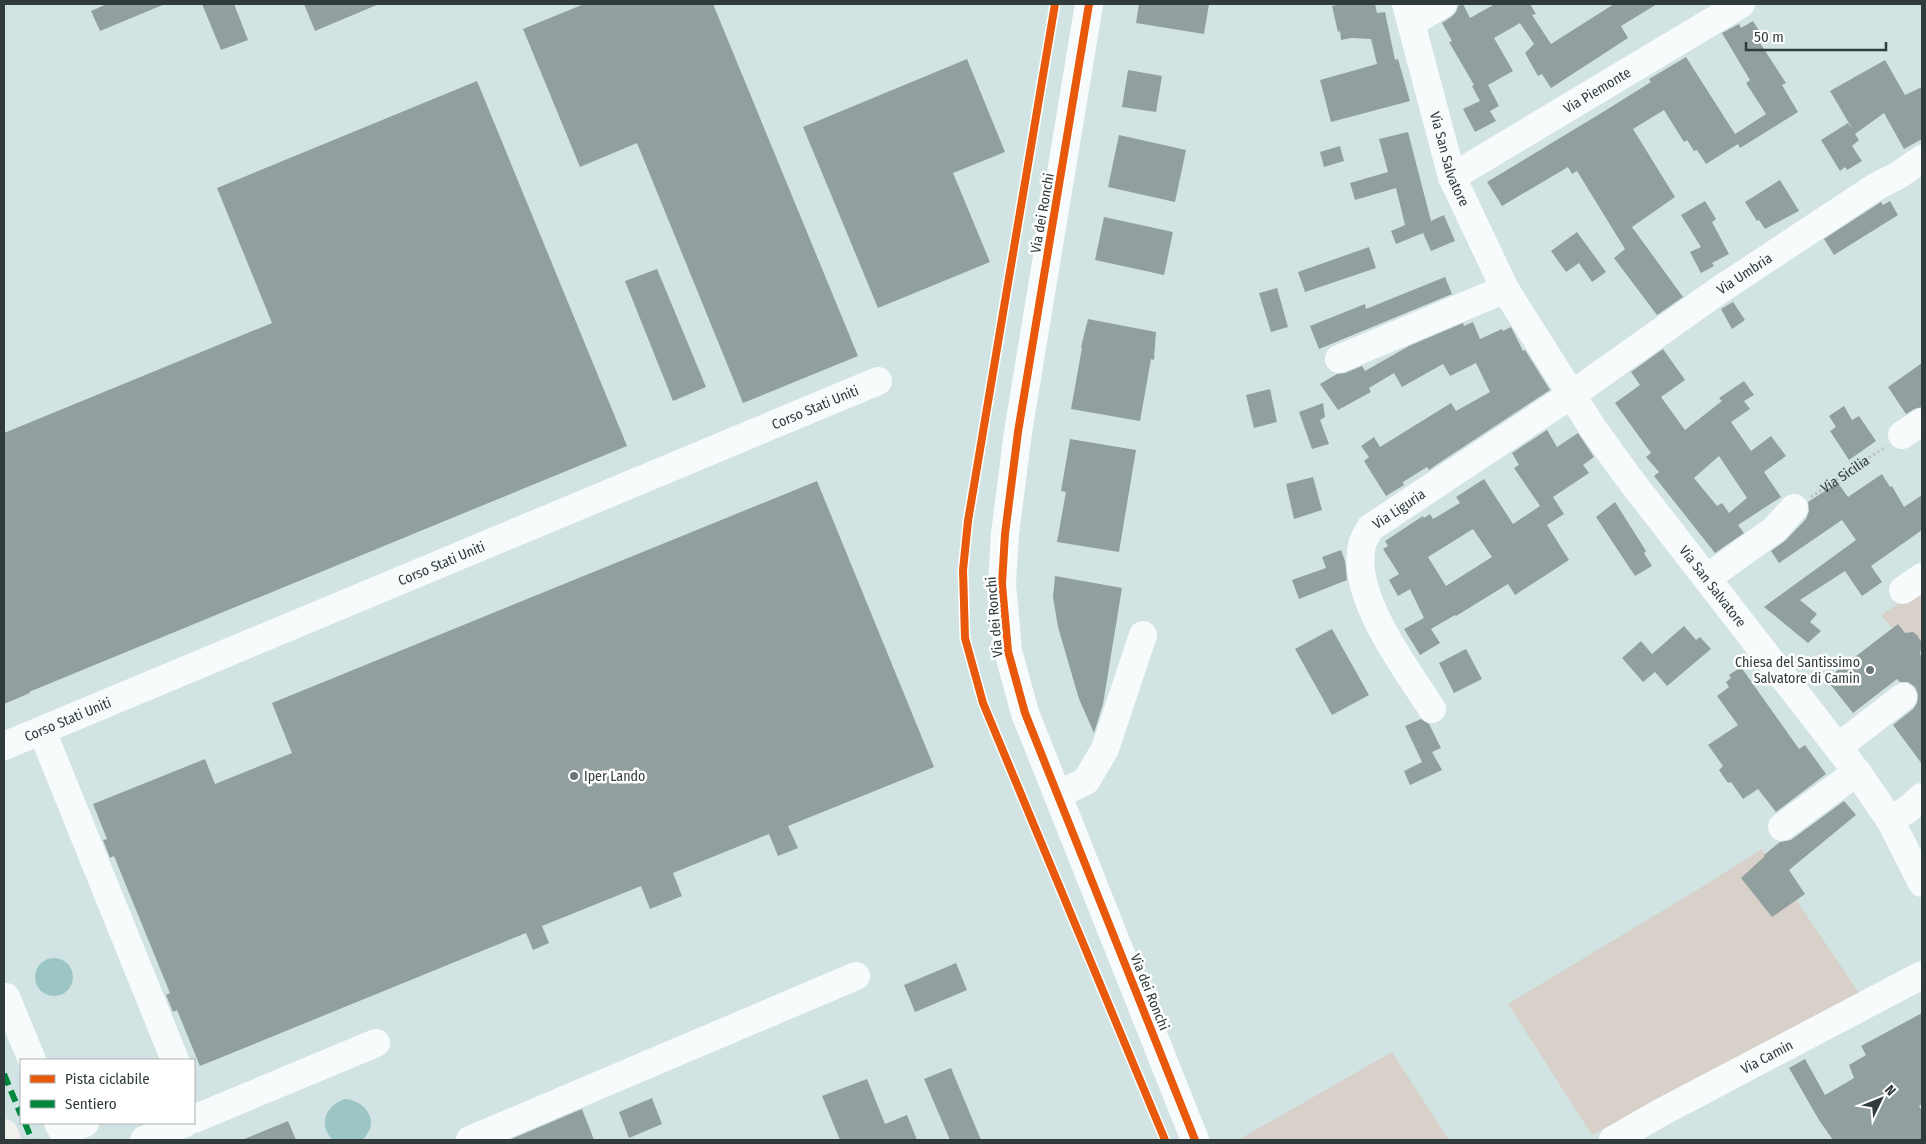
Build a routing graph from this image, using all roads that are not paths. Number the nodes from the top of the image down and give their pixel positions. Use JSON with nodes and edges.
{"nodes":[{"id":1,"x":1089,"y":4,"type":"edge"},
{"id":2,"x":1443,"y":4,"type":"edge"},
{"id":3,"x":1741,"y":4,"type":"edge"},
{"id":4,"x":1408,"y":14,"type":"edge"},
{"id":5,"x":1922,"y":159,"type":"edge"},
{"id":6,"x":1452,"y":177,"type":"junction"},
{"id":7,"x":1505,"y":289,"type":"junction"},
{"id":8,"x":1339,"y":359,"type":"dead end"},
{"id":9,"x":878,"y":381,"type":"dead end"},
{"id":10,"x":1571,"y":395,"type":"junction"},
{"id":11,"x":1798,"y":517,"type":"road end"},
{"id":12,"x":1707,"y":578,"type":"junction"},
{"id":13,"x":1143,"y":635,"type":"dead end"},
{"id":14,"x":1903,"y":697,"type":"dead end"},
{"id":15,"x":1432,"y":709,"type":"dead end"},
{"id":16,"x":42,"y":730,"type":"junction"},
{"id":17,"x":4,"y":746,"type":"edge"},
{"id":18,"x":1838,"y":747,"type":"junction"},
{"id":19,"x":1858,"y":772,"type":"junction"},
{"id":20,"x":1058,"y":794,"type":"junction"},
{"id":21,"x":1922,"y":797,"type":"edge"},
{"id":22,"x":1890,"y":820,"type":"junction"},
{"id":23,"x":1782,"y":827,"type":"dead end"},
{"id":24,"x":1922,"y":883,"type":"edge"},
{"id":25,"x":1922,"y":975,"type":"edge"},
{"id":26,"x":856,"y":976,"type":"dead end"},
{"id":27,"x":4,"y":998,"type":"edge"},
{"id":28,"x":376,"y":1042,"type":"dead end"},
{"id":29,"x":32,"y":1059,"type":"edge"},
{"id":30,"x":175,"y":1059,"type":"edge"},
{"id":31,"x":195,"y":1119,"type":"edge"},
{"id":32,"x":58,"y":1124,"type":"edge"},
{"id":33,"x":82,"y":1124,"type":"edge"},
{"id":34,"x":183,"y":1124,"type":"edge"},
{"id":35,"x":4,"y":1134,"type":"edge"},
{"id":36,"x":7,"y":1140,"type":"edge"},
{"id":37,"x":144,"y":1140,"type":"edge"},
{"id":38,"x":470,"y":1140,"type":"edge"},
{"id":39,"x":1195,"y":1140,"type":"edge"},
{"id":40,"x":1613,"y":1140,"type":"edge"}],
"edges":[{"from":1,"to":20,"type":"street","name":"Via dei Ronchi"},
{"from":2,"to":4,"type":"street","name":"Via San Salvatore"},
{"from":3,"to":6,"type":"street","name":"Via Piemonte"},
{"from":4,"to":6,"type":"street","name":"Via San Salvatore"},
{"from":5,"to":10,"type":"street","name":"Via Umbria"},
{"from":6,"to":7,"type":"street","name":"Via San Salvatore"},
{"from":7,"to":8,"type":"street"},
{"from":7,"to":10,"type":"street","name":"Via San Salvatore"},
{"from":9,"to":16,"type":"street","name":"Corso Stati Uniti"},
{"from":10,"to":12,"type":"street","name":"Via San Salvatore"},
{"from":10,"to":15,"type":"street","name":"Via Liguria"},
{"from":11,"to":12,"type":"street"},
{"from":12,"to":18,"type":"street","name":"Via San Salvatore"},
{"from":13,"to":20,"type":"street"},
{"from":14,"to":18,"type":"street"},
{"from":16,"to":17,"type":"street","name":"Corso Stati Uniti"},
{"from":16,"to":30,"type":"street"},
{"from":18,"to":19,"type":"street","name":"Via San Salvatore"},
{"from":19,"to":22,"type":"street","name":"Via San Salvatore"},
{"from":19,"to":23,"type":"street"},
{"from":20,"to":39,"type":"street","name":"Via dei Ronchi"},
{"from":21,"to":22,"type":"street"},
{"from":22,"to":24,"type":"street","name":"Via San Salvatore"},
{"from":25,"to":40,"type":"street","name":"Via Camin"},
{"from":26,"to":38,"type":"street"},
{"from":27,"to":29,"type":"street"},
{"from":28,"to":31,"type":"street"},
{"from":32,"to":33,"type":"street"},
{"from":34,"to":37,"type":"street"},
{"from":35,"to":36,"type":"main road"}]}
